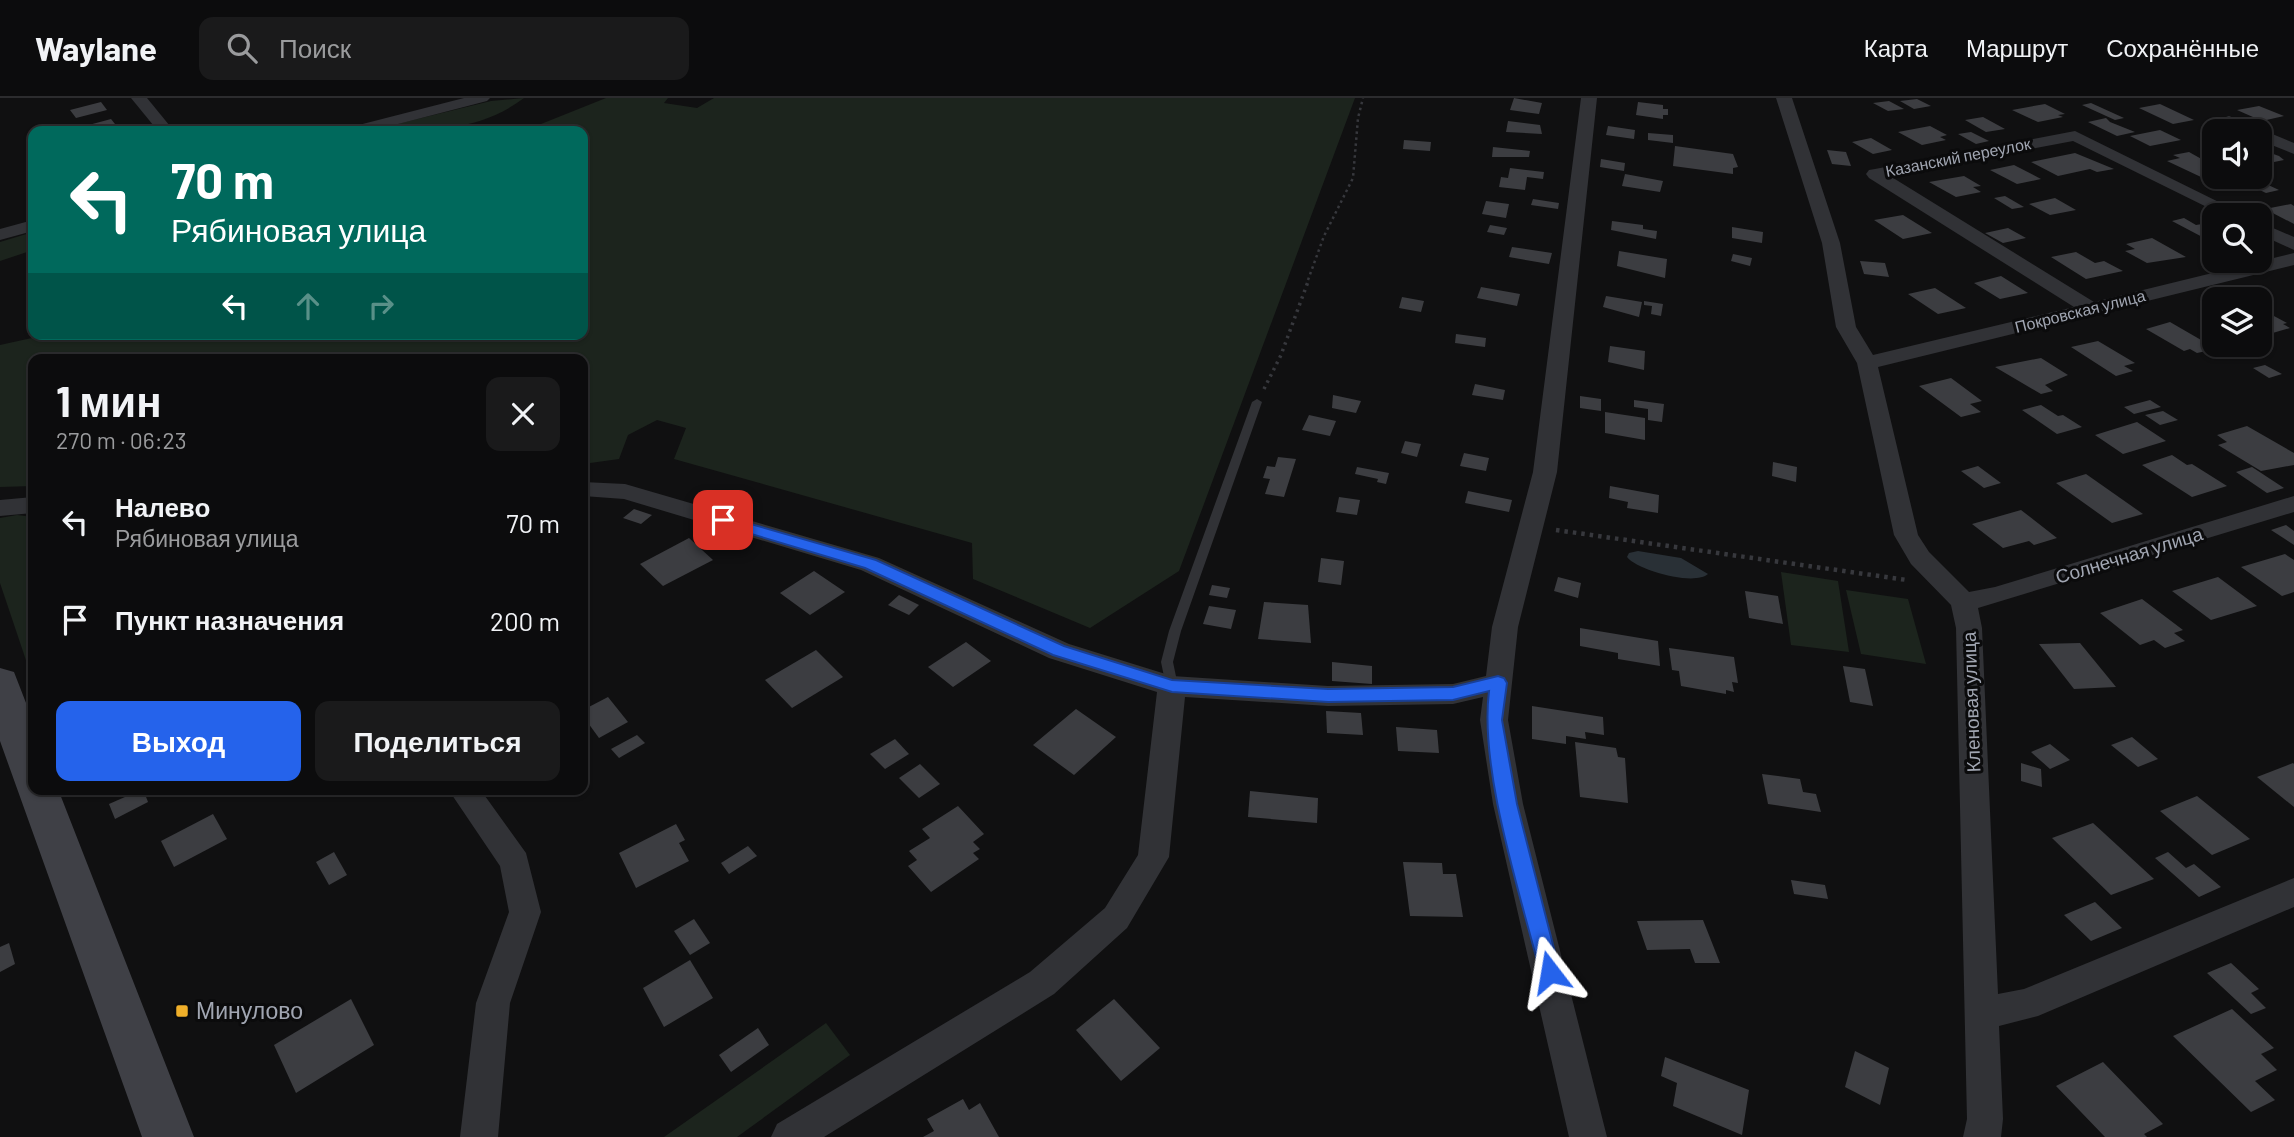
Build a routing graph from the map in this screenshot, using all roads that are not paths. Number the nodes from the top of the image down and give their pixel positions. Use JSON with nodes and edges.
{"nodes":[{"id":1,"x":139,"y":98,"type":"edge"},
{"id":2,"x":482,"y":98,"type":"edge"},
{"id":3,"x":1589,"y":98,"type":"edge"},
{"id":4,"x":1784,"y":98,"type":"edge"},
{"id":5,"x":162,"y":126,"type":"edge"},
{"id":6,"x":373,"y":126,"type":"edge"},
{"id":7,"x":2272,"y":140,"type":"edge"},
{"id":8,"x":2294,"y":149,"type":"edge"},
{"id":9,"x":2212,"y":203,"type":"edge"},
{"id":10,"x":28,"y":227,"type":"edge"},
{"id":11,"x":2272,"y":233,"type":"edge"},
{"id":12,"x":0,"y":235,"type":"edge"},
{"id":13,"x":2294,"y":244,"type":"edge"},
{"id":14,"x":2294,"y":259,"type":"edge"},
{"id":15,"x":2092,"y":309,"type":"junction"},
{"id":16,"x":1867,"y":363,"type":"junction"},
{"id":17,"x":1257,"y":402,"type":"road end"},
{"id":18,"x":588,"y":489,"type":"edge"},
{"id":19,"x":2294,"y":504,"type":"edge"},
{"id":20,"x":28,"y":505,"type":"edge"},
{"id":21,"x":0,"y":508,"type":"edge"},
{"id":22,"x":1957,"y":594,"type":"junction"},
{"id":23,"x":0,"y":682,"type":"edge"},
{"id":24,"x":1498,"y":683,"type":"junction"},
{"id":25,"x":1172,"y":686,"type":"junction"},
{"id":26,"x":28,"y":764,"type":"edge"},
{"id":27,"x":39,"y":795,"type":"edge"},
{"id":28,"x":467,"y":795,"type":"edge"},
{"id":29,"x":2294,"y":892,"type":"edge"},
{"id":30,"x":1980,"y":1013,"type":"junction"},
{"id":31,"x":168,"y":1137,"type":"edge"},
{"id":32,"x":479,"y":1137,"type":"edge"},
{"id":33,"x":790,"y":1137,"type":"edge"},
{"id":34,"x":1588,"y":1137,"type":"edge"},
{"id":35,"x":1982,"y":1137,"type":"edge"}],
"edges":[{"from":1,"to":5,"type":"street"},
{"from":2,"to":6,"type":"street"},
{"from":3,"to":24,"type":"street"},
{"from":4,"to":16,"type":"street"},
{"from":7,"to":8,"type":"street"},
{"from":9,"to":15,"type":"street","name":"Казанский переулок"},
{"from":10,"to":12,"type":"street"},
{"from":11,"to":13,"type":"street"},
{"from":14,"to":15,"type":"street","name":"Покровская улица"},
{"from":15,"to":16,"type":"street","name":"Покровская улица"},
{"from":16,"to":22,"type":"street"},
{"from":17,"to":25,"type":"lane"},
{"from":18,"to":25,"type":"street"},
{"from":19,"to":22,"type":"street","name":"Солнечная улица"},
{"from":20,"to":21,"type":"street"},
{"from":22,"to":30,"type":"street","name":"Кленовая улица"},
{"from":23,"to":26,"type":"main road"},
{"from":24,"to":25,"type":"street"},
{"from":24,"to":34,"type":"street"},
{"from":25,"to":33,"type":"street"},
{"from":27,"to":31,"type":"main road"},
{"from":28,"to":32,"type":"street"},
{"from":29,"to":30,"type":"street"},
{"from":30,"to":35,"type":"street","name":"Кленовая улица"}]}
